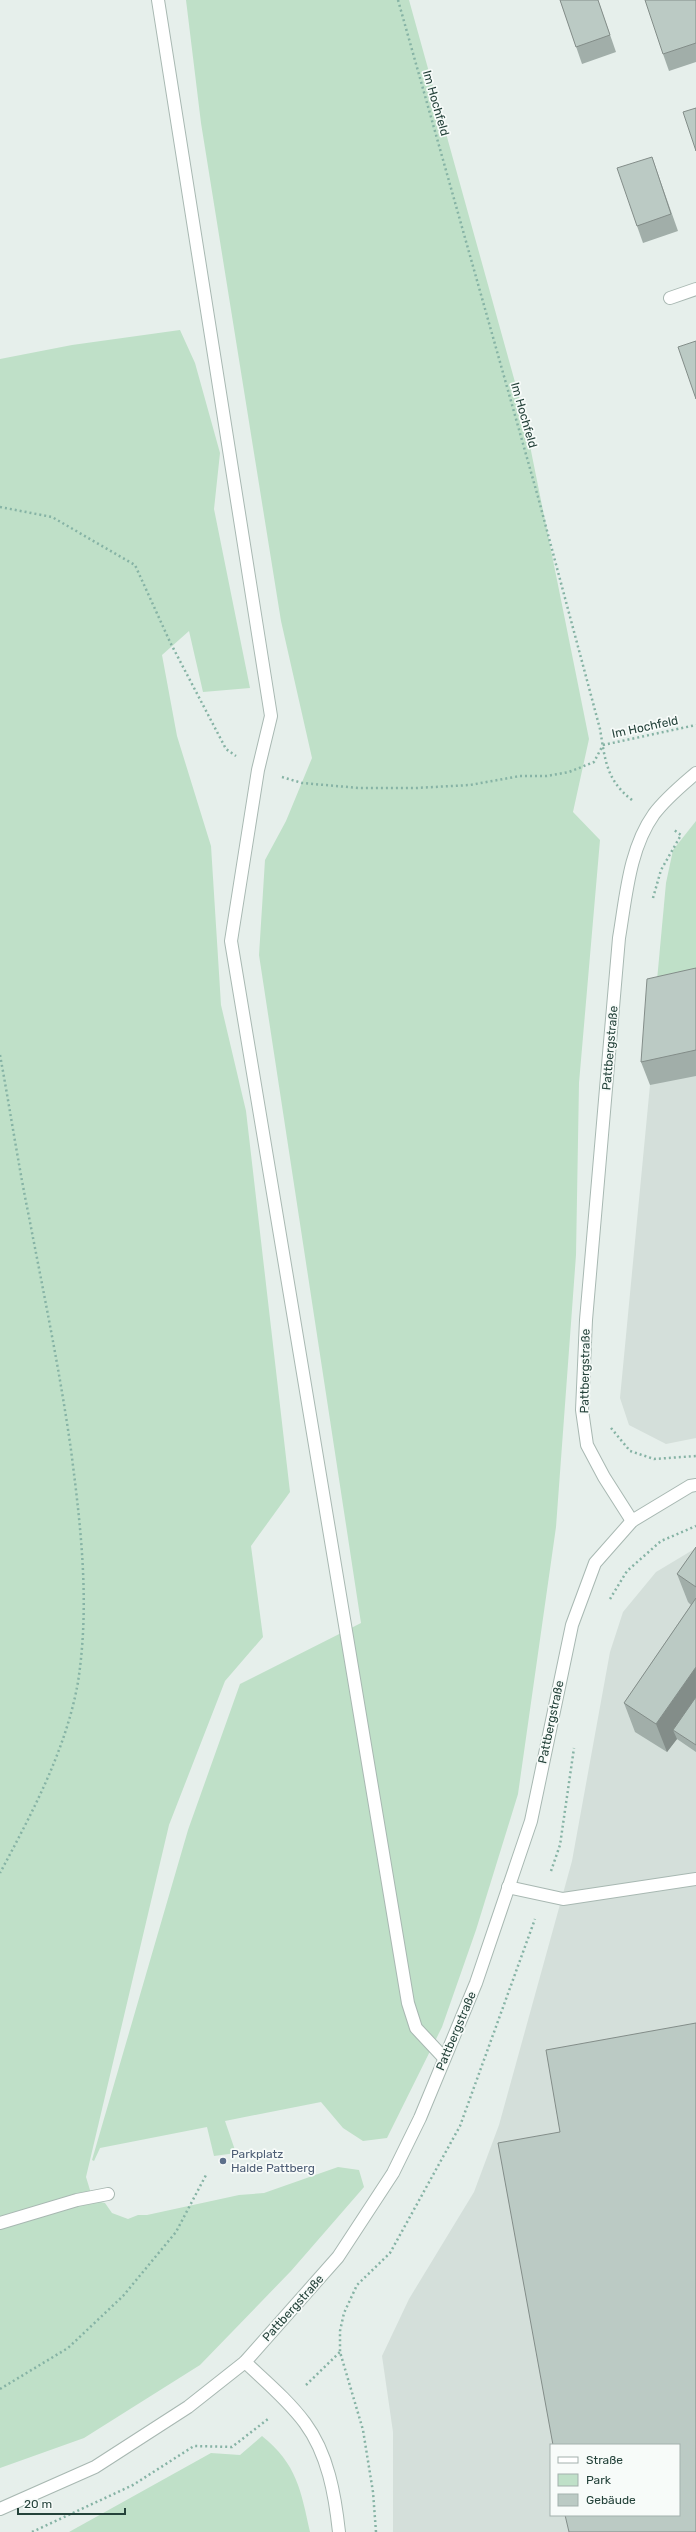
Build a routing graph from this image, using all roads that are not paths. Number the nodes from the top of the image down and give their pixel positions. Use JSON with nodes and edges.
{"nodes":[{"id":1,"x":158,"y":0,"type":"edge"},
{"id":2,"x":696,"y":289,"type":"edge"},
{"id":3,"x":670,"y":298,"type":"dead end"},
{"id":4,"x":696,"y":774,"type":"edge"},
{"id":5,"x":696,"y":1485,"type":"edge"},
{"id":6,"x":632,"y":1521,"type":"junction"},
{"id":7,"x":696,"y":1879,"type":"edge"},
{"id":8,"x":508,"y":1887,"type":"junction"},
{"id":9,"x":444,"y":2058,"type":"junction"},
{"id":10,"x":108,"y":2194,"type":"dead end"},
{"id":11,"x":0,"y":2223,"type":"edge"},
{"id":12,"x":245,"y":2362,"type":"junction"},
{"id":13,"x":0,"y":2508,"type":"edge"},
{"id":14,"x":339,"y":2532,"type":"edge"}],
"edges":[{"from":1,"to":9,"type":"street"},
{"from":2,"to":3,"type":"street"},
{"from":4,"to":6,"type":"street","name":"Pattbergstraße"},
{"from":5,"to":6,"type":"street"},
{"from":6,"to":8,"type":"street","name":"Pattbergstraße"},
{"from":7,"to":8,"type":"street"},
{"from":8,"to":9,"type":"street","name":"Pattbergstraße"},
{"from":9,"to":12,"type":"street","name":"Pattbergstraße"},
{"from":10,"to":11,"type":"street"},
{"from":12,"to":13,"type":"street","name":"Pattbergstraße"},
{"from":12,"to":14,"type":"street"}]}
